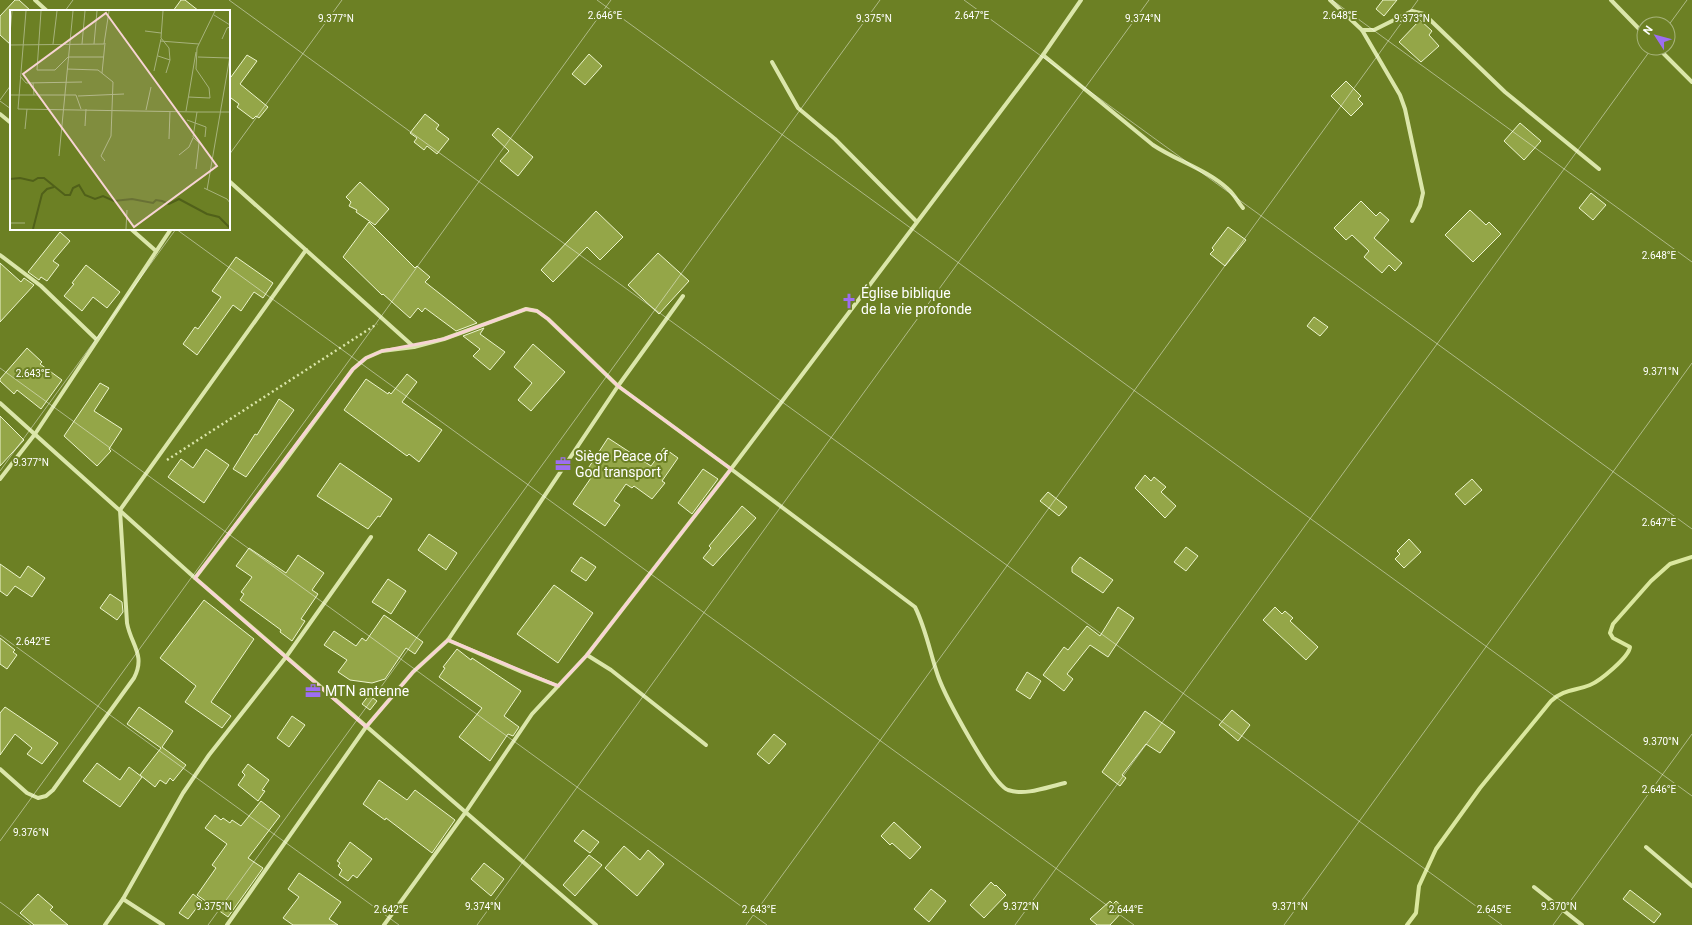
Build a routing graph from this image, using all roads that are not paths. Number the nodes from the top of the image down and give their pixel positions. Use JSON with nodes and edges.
{"nodes":[{"id":1,"x":34,"y":0,"type":"edge"},
{"id":2,"x":1081,"y":0,"type":"edge"},
{"id":3,"x":1330,"y":0,"type":"edge"},
{"id":4,"x":1611,"y":0,"type":"edge"},
{"id":5,"x":46,"y":10,"type":"edge"},
{"id":6,"x":1636,"y":26,"type":"edge"},
{"id":7,"x":1362,"y":30,"type":"junction"},
{"id":8,"x":1042,"y":55,"type":"junction"},
{"id":9,"x":1666,"y":56,"type":"edge"},
{"id":10,"x":772,"y":62,"type":"dead end"},
{"id":11,"x":1692,"y":82,"type":"edge"},
{"id":12,"x":0,"y":114,"type":"edge"},
{"id":13,"x":10,"y":122,"type":"edge"},
{"id":14,"x":1599,"y":169,"type":"dead end"},
{"id":15,"x":230,"y":182,"type":"edge"},
{"id":16,"x":1243,"y":208,"type":"dead end"},
{"id":17,"x":916,"y":221,"type":"junction"},
{"id":18,"x":1412,"y":221,"type":"dead end"},
{"id":19,"x":132,"y":230,"type":"edge"},
{"id":20,"x":170,"y":230,"type":"edge"},
{"id":21,"x":156,"y":250,"type":"junction"},
{"id":22,"x":306,"y":250,"type":"junction"},
{"id":23,"x":0,"y":255,"type":"edge"},
{"id":24,"x":682,"y":296,"type":"dead end"},
{"id":25,"x":96,"y":339,"type":"junction"},
{"id":26,"x":414,"y":347,"type":"junction"},
{"id":27,"x":618,"y":386,"type":"junction"},
{"id":28,"x":0,"y":403,"type":"edge"},
{"id":29,"x":35,"y":434,"type":"junction"},
{"id":30,"x":731,"y":469,"type":"junction"},
{"id":31,"x":0,"y":479,"type":"edge"},
{"id":32,"x":120,"y":510,"type":"junction"},
{"id":33,"x":371,"y":536,"type":"dead end"},
{"id":34,"x":195,"y":578,"type":"junction"},
{"id":35,"x":448,"y":640,"type":"junction"},
{"id":36,"x":587,"y":655,"type":"junction"},
{"id":37,"x":286,"y":657,"type":"junction"},
{"id":38,"x":558,"y":686,"type":"junction"},
{"id":39,"x":366,"y":727,"type":"junction"},
{"id":40,"x":706,"y":745,"type":"dead end"},
{"id":41,"x":0,"y":769,"type":"edge"},
{"id":42,"x":1065,"y":783,"type":"dead end"},
{"id":43,"x":465,"y":813,"type":"junction"},
{"id":44,"x":1646,"y":847,"type":"dead end"},
{"id":45,"x":1692,"y":886,"type":"edge"},
{"id":46,"x":1534,"y":887,"type":"dead end"},
{"id":47,"x":124,"y":899,"type":"junction"},
{"id":48,"x":105,"y":925,"type":"edge"},
{"id":49,"x":163,"y":925,"type":"edge"},
{"id":50,"x":227,"y":925,"type":"edge"},
{"id":51,"x":384,"y":925,"type":"edge"},
{"id":52,"x":596,"y":925,"type":"edge"},
{"id":53,"x":1582,"y":925,"type":"edge"}],
"edges":[{"from":1,"to":5,"type":"street"},
{"from":2,"to":8,"type":"street"},
{"from":3,"to":7,"type":"street"},
{"from":4,"to":6,"type":"street"},
{"from":7,"to":14,"type":"street"},
{"from":7,"to":18,"type":"street"},
{"from":8,"to":16,"type":"street"},
{"from":8,"to":17,"type":"street"},
{"from":9,"to":11,"type":"street"},
{"from":10,"to":17,"type":"street"},
{"from":12,"to":13,"type":"street"},
{"from":15,"to":22,"type":"street"},
{"from":17,"to":30,"type":"street"},
{"from":19,"to":21,"type":"street"},
{"from":20,"to":21,"type":"street"},
{"from":21,"to":25,"type":"street"},
{"from":22,"to":26,"type":"street"},
{"from":22,"to":32,"type":"street"},
{"from":23,"to":25,"type":"street"},
{"from":24,"to":27,"type":"street"},
{"from":25,"to":29,"type":"street"},
{"from":26,"to":27,"type":"street"},
{"from":26,"to":34,"type":"street"},
{"from":27,"to":30,"type":"street"},
{"from":27,"to":35,"type":"street"},
{"from":28,"to":29,"type":"street"},
{"from":29,"to":31,"type":"street"},
{"from":29,"to":32,"type":"street"},
{"from":30,"to":36,"type":"street"},
{"from":30,"to":42,"type":"street"},
{"from":32,"to":34,"type":"street"},
{"from":32,"to":41,"type":"street"},
{"from":33,"to":37,"type":"street"},
{"from":34,"to":37,"type":"street"},
{"from":35,"to":38,"type":"street"},
{"from":35,"to":39,"type":"street"},
{"from":36,"to":38,"type":"street"},
{"from":36,"to":40,"type":"street"},
{"from":37,"to":39,"type":"street"},
{"from":37,"to":47,"type":"street"},
{"from":38,"to":43,"type":"street"},
{"from":39,"to":43,"type":"street"},
{"from":39,"to":50,"type":"street"},
{"from":43,"to":51,"type":"street"},
{"from":43,"to":52,"type":"street"},
{"from":44,"to":45,"type":"street"},
{"from":46,"to":53,"type":"street"},
{"from":47,"to":48,"type":"street"},
{"from":47,"to":49,"type":"street"}]}
